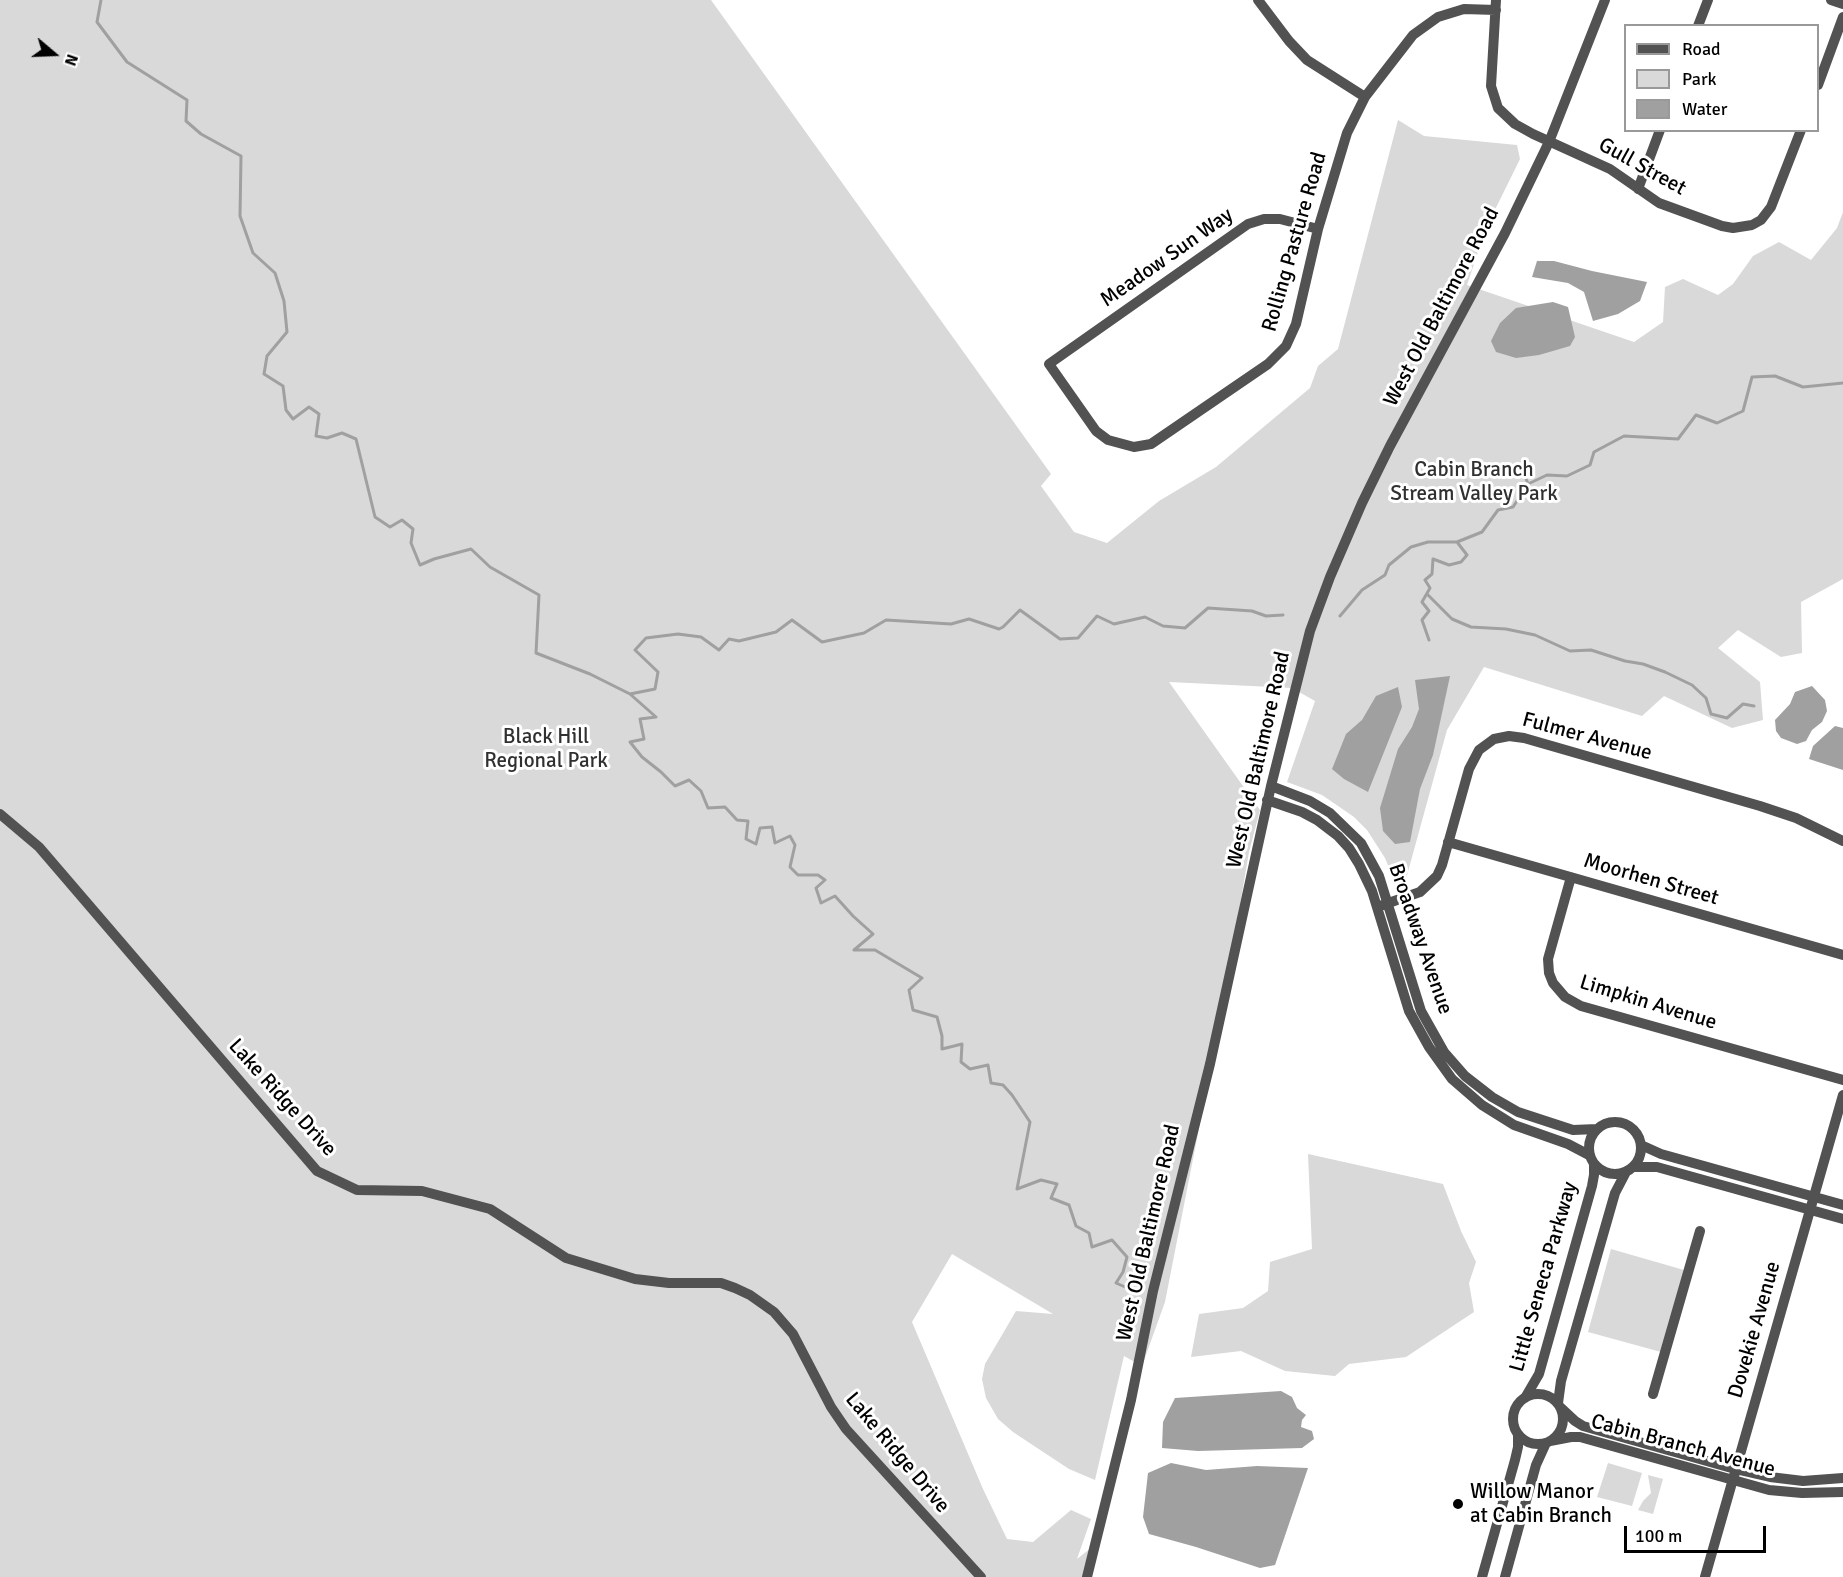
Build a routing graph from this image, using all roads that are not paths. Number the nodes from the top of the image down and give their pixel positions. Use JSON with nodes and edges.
{"nodes":[{"id":1,"x":1258,"y":0,"type":"edge"},
{"id":2,"x":1605,"y":0,"type":"edge"},
{"id":3,"x":1708,"y":0,"type":"edge"},
{"id":4,"x":1831,"y":0,"type":"edge"},
{"id":5,"x":1843,"y":4,"type":"edge"},
{"id":6,"x":1496,"y":5,"type":"edge"},
{"id":7,"x":1843,"y":16,"type":"edge"},
{"id":8,"x":1699,"y":24,"type":"edge"},
{"id":9,"x":1819,"y":82,"type":"edge"},
{"id":10,"x":1365,"y":97,"type":"junction"},
{"id":11,"x":1659,"y":132,"type":"edge"},
{"id":12,"x":1800,"y":132,"type":"edge"},
{"id":13,"x":1549,"y":142,"type":"junction"},
{"id":14,"x":1638,"y":189,"type":"junction"},
{"id":15,"x":1317,"y":229,"type":"junction"},
{"id":16,"x":1049,"y":364,"type":"joint"},
{"id":17,"x":1271,"y":786,"type":"junction"},
{"id":18,"x":1267,"y":800,"type":"junction"},
{"id":19,"x":0,"y":814,"type":"edge"},
{"id":20,"x":1843,"y":841,"type":"edge"},
{"id":21,"x":1449,"y":842,"type":"junction"},
{"id":22,"x":1571,"y":877,"type":"junction"},
{"id":23,"x":1388,"y":903,"type":"junction"},
{"id":24,"x":1377,"y":907,"type":"junction"},
{"id":25,"x":1843,"y":955,"type":"edge"},
{"id":26,"x":1843,"y":1080,"type":"edge"},
{"id":27,"x":1843,"y":1095,"type":"edge"},
{"id":28,"x":1596,"y":1129,"type":"junction"},
{"id":29,"x":1641,"y":1145,"type":"junction"},
{"id":30,"x":1591,"y":1160,"type":"junction"},
{"id":31,"x":1630,"y":1170,"type":"junction"},
{"id":32,"x":1814,"y":1197,"type":"junction"},
{"id":33,"x":1843,"y":1205,"type":"edge"},
{"id":34,"x":1810,"y":1210,"type":"junction"},
{"id":35,"x":1843,"y":1219,"type":"edge"},
{"id":36,"x":1701,"y":1231,"type":"dead end"},
{"id":37,"x":1653,"y":1394,"type":"dead end"},
{"id":38,"x":1525,"y":1398,"type":"junction"},
{"id":39,"x":1559,"y":1406,"type":"junction"},
{"id":40,"x":1518,"y":1434,"type":"junction"},
{"id":41,"x":1548,"y":1442,"type":"junction"},
{"id":42,"x":1735,"y":1469,"type":"junction"},
{"id":43,"x":1843,"y":1478,"type":"edge"},
{"id":44,"x":1732,"y":1481,"type":"junction"},
{"id":45,"x":1843,"y":1492,"type":"edge"},
{"id":46,"x":981,"y":1577,"type":"edge"},
{"id":47,"x":1087,"y":1577,"type":"edge"},
{"id":48,"x":1482,"y":1577,"type":"edge"},
{"id":49,"x":1505,"y":1577,"type":"edge"},
{"id":50,"x":1705,"y":1577,"type":"edge"}],
"edges":[{"from":1,"to":10,"type":"street"},
{"from":2,"to":13,"type":"street","name":"West Old Baltimore Road"},
{"from":3,"to":8,"type":"street"},
{"from":4,"to":5,"type":"street"},
{"from":6,"to":10,"type":"street","name":"Rolling Pasture Road"},
{"from":6,"to":13,"type":"street","name":"Gull Street"},
{"from":7,"to":9,"type":"street"},
{"from":10,"to":15,"type":"street","name":"Rolling Pasture Road"},
{"from":11,"to":14,"type":"street"},
{"from":12,"to":14,"type":"street","name":"Gull Street"},
{"from":13,"to":14,"type":"street","name":"Gull Street"},
{"from":13,"to":17,"type":"street","name":"West Old Baltimore Road"},
{"from":15,"to":16,"type":"street","name":"Meadow Sun Way"},
{"from":15,"to":16,"type":"street","name":"Rolling Pasture Road"},
{"from":17,"to":18,"type":"street","name":"West Old Baltimore Road"},
{"from":17,"to":23,"type":"street","name":"Broadway Avenue"},
{"from":18,"to":24,"type":"street","name":"Broadway Avenue"},
{"from":18,"to":47,"type":"street","name":"West Old Baltimore Road"},
{"from":19,"to":46,"type":"street","name":"Lake Ridge Drive"},
{"from":20,"to":21,"type":"street","name":"Fulmer Avenue"},
{"from":21,"to":22,"type":"street","name":"Moorhen Street"},
{"from":21,"to":23,"type":"street","name":"Fulmer Avenue"},
{"from":22,"to":25,"type":"street","name":"Moorhen Street"},
{"from":22,"to":26,"type":"street","name":"Limpkin Avenue"},
{"from":23,"to":24,"type":"street","name":"Fulmer Avenue"},
{"from":23,"to":28,"type":"street","name":"Broadway Avenue"},
{"from":24,"to":30,"type":"street","name":"Broadway Avenue"},
{"from":27,"to":32,"type":"street","name":"Dovekie Avenue"},
{"from":28,"to":29,"type":"street"},
{"from":28,"to":30,"type":"street"},
{"from":29,"to":31,"type":"street"},
{"from":29,"to":32,"type":"street"},
{"from":30,"to":31,"type":"street"},
{"from":30,"to":38,"type":"street","name":"Little Seneca Parkway"},
{"from":31,"to":34,"type":"street"},
{"from":31,"to":39,"type":"street"},
{"from":32,"to":33,"type":"street"},
{"from":32,"to":34,"type":"street","name":"Dovekie Avenue"},
{"from":34,"to":35,"type":"street"},
{"from":34,"to":42,"type":"street","name":"Dovekie Avenue"},
{"from":36,"to":37,"type":"street"},
{"from":38,"to":39,"type":"street"},
{"from":38,"to":40,"type":"street"},
{"from":39,"to":41,"type":"street"},
{"from":39,"to":42,"type":"street","name":"Cabin Branch Avenue"},
{"from":40,"to":41,"type":"street"},
{"from":40,"to":48,"type":"street"},
{"from":41,"to":44,"type":"street","name":"Cabin Branch Avenue"},
{"from":41,"to":49,"type":"street"},
{"from":42,"to":43,"type":"street","name":"Cabin Branch Avenue"},
{"from":42,"to":44,"type":"street","name":"Dovekie Avenue"},
{"from":44,"to":45,"type":"street","name":"Cabin Branch Avenue"},
{"from":44,"to":50,"type":"street","name":"Dovekie Avenue"}]}
